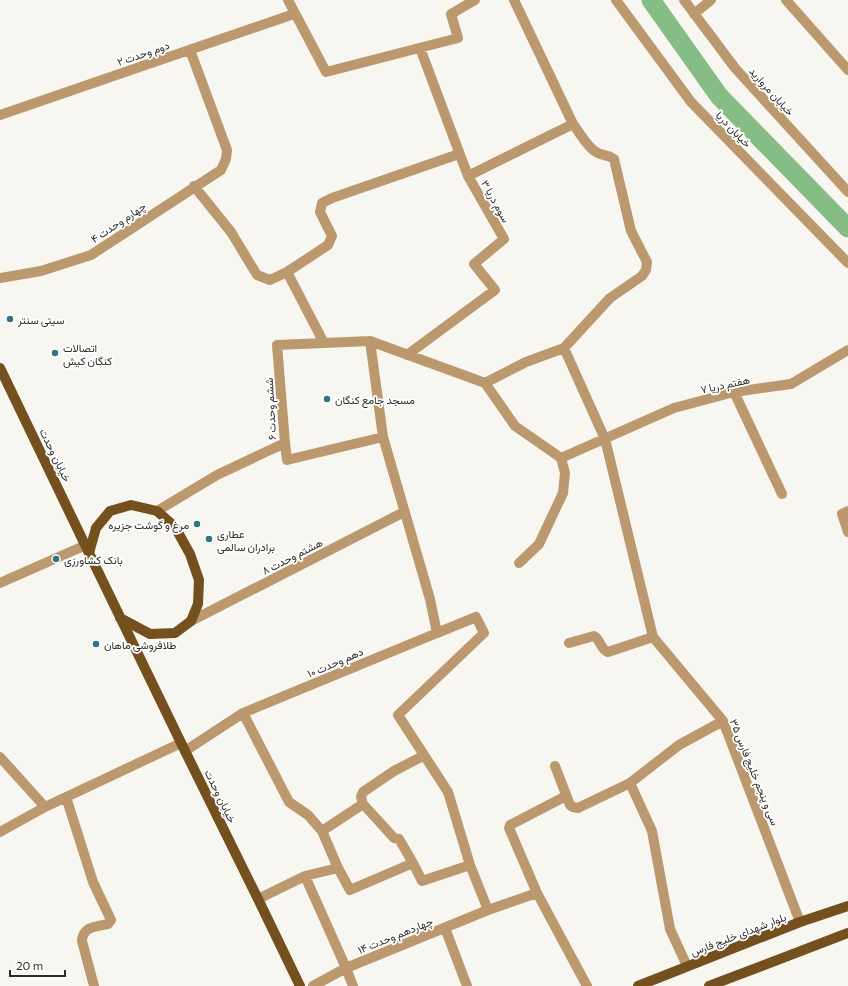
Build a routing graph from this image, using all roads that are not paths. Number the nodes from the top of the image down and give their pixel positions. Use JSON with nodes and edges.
{"nodes":[{"id":1,"x":288,"y":0,"type":"edge"},
{"id":2,"x":475,"y":0,"type":"edge"},
{"id":3,"x":514,"y":0,"type":"edge"},
{"id":4,"x":616,"y":0,"type":"edge"},
{"id":5,"x":684,"y":0,"type":"edge"},
{"id":6,"x":711,"y":0,"type":"edge"},
{"id":7,"x":786,"y":0,"type":"edge"},
{"id":8,"x":294,"y":14,"type":"junction"},
{"id":9,"x":694,"y":14,"type":"junction"},
{"id":10,"x":420,"y":48,"type":"junction"},
{"id":11,"x":190,"y":50,"type":"junction"},
{"id":12,"x":848,"y":70,"type":"edge"},
{"id":13,"x":0,"y":114,"type":"edge"},
{"id":14,"x":573,"y":124,"type":"junction"},
{"id":15,"x":460,"y":154,"type":"junction"},
{"id":16,"x":468,"y":176,"type":"junction"},
{"id":17,"x":194,"y":186,"type":"junction"},
{"id":18,"x":848,"y":192,"type":"edge"},
{"id":19,"x":848,"y":263,"type":"edge"},
{"id":20,"x":287,"y":272,"type":"junction"},
{"id":21,"x":0,"y":278,"type":"edge"},
{"id":22,"x":370,"y":341,"type":"junction"},
{"id":23,"x":324,"y":343,"type":"junction"},
{"id":24,"x":564,"y":348,"type":"junction"},
{"id":25,"x":848,"y":350,"type":"edge"},
{"id":26,"x":407,"y":355,"type":"junction"},
{"id":27,"x":0,"y":368,"type":"edge"},
{"id":28,"x":485,"y":383,"type":"junction"},
{"id":29,"x":734,"y":392,"type":"junction"},
{"id":30,"x":383,"y":437,"type":"junction"},
{"id":31,"x":605,"y":439,"type":"junction"},
{"id":32,"x":285,"y":443,"type":"junction"},
{"id":33,"x":561,"y":458,"type":"junction"},
{"id":34,"x":782,"y":494,"type":"dead end"},
{"id":35,"x":157,"y":511,"type":"junction"},
{"id":36,"x":848,"y":511,"type":"edge"},
{"id":37,"x":404,"y":512,"type":"junction"},
{"id":38,"x":848,"y":532,"type":"edge"},
{"id":39,"x":88,"y":549,"type":"junction"},
{"id":40,"x":519,"y":563,"type":"dead end"},
{"id":41,"x":0,"y":583,"type":"edge"},
{"id":42,"x":120,"y":618,"type":"junction"},
{"id":43,"x":191,"y":621,"type":"junction"},
{"id":44,"x":437,"y":633,"type":"junction"},
{"id":45,"x":653,"y":637,"type":"junction"},
{"id":46,"x":569,"y":643,"type":"dead end"},
{"id":47,"x":244,"y":714,"type":"junction"},
{"id":48,"x":723,"y":721,"type":"junction"},
{"id":49,"x":183,"y":747,"type":"junction"},
{"id":50,"x":423,"y":756,"type":"junction"},
{"id":51,"x":0,"y":757,"type":"edge"},
{"id":52,"x":555,"y":766,"type":"dead end"},
{"id":53,"x":630,"y":783,"type":"junction"},
{"id":54,"x":566,"y":796,"type":"junction"},
{"id":55,"x":66,"y":797,"type":"junction"},
{"id":56,"x":363,"y":804,"type":"junction"},
{"id":57,"x":45,"y":807,"type":"junction"},
{"id":58,"x":322,"y":831,"type":"junction"},
{"id":59,"x":0,"y":832,"type":"edge"},
{"id":60,"x":413,"y":863,"type":"junction"},
{"id":61,"x":470,"y":865,"type":"junction"},
{"id":62,"x":338,"y":868,"type":"junction"},
{"id":63,"x":305,"y":876,"type":"junction"},
{"id":64,"x":538,"y":893,"type":"junction"},
{"id":65,"x":258,"y":899,"type":"junction"},
{"id":66,"x":847,"y":907,"type":"edge"},
{"id":67,"x":488,"y":910,"type":"junction"},
{"id":68,"x":800,"y":922,"type":"junction"},
{"id":69,"x":445,"y":928,"type":"junction"},
{"id":70,"x":848,"y":932,"type":"edge"},
{"id":71,"x":687,"y":966,"type":"junction"},
{"id":72,"x":346,"y":968,"type":"junction"},
{"id":73,"x":94,"y":986,"type":"edge"},
{"id":74,"x":300,"y":986,"type":"edge"},
{"id":75,"x":313,"y":986,"type":"edge"},
{"id":76,"x":353,"y":986,"type":"edge"},
{"id":77,"x":467,"y":986,"type":"edge"},
{"id":78,"x":587,"y":986,"type":"edge"},
{"id":79,"x":638,"y":986,"type":"edge"},
{"id":80,"x":709,"y":986,"type":"edge"}],
"edges":[{"from":1,"to":8,"type":"street"},
{"from":2,"to":10,"type":"street"},
{"from":3,"to":14,"type":"street"},
{"from":4,"to":19,"type":"street","name":"خیابان دریا"},
{"from":5,"to":9,"type":"street","name":"خیابان مروارید"},
{"from":6,"to":9,"type":"street"},
{"from":7,"to":12,"type":"street"},
{"from":8,"to":10,"type":"street"},
{"from":8,"to":11,"type":"street","name":"دوم وحدت ۲"},
{"from":9,"to":18,"type":"street","name":"خیابان مروارید"},
{"from":10,"to":15,"type":"street"},
{"from":11,"to":13,"type":"street","name":"دوم وحدت ۲"},
{"from":11,"to":17,"type":"street","name":"چهارم وحدت ۴"},
{"from":14,"to":16,"type":"street","name":"سوم دریا ۳"},
{"from":14,"to":24,"type":"street"},
{"from":15,"to":16,"type":"street"},
{"from":15,"to":20,"type":"street"},
{"from":16,"to":26,"type":"street","name":"سوم دریا ۳"},
{"from":17,"to":20,"type":"street"},
{"from":17,"to":21,"type":"street","name":"چهارم وحدت ۴"},
{"from":20,"to":23,"type":"street"},
{"from":22,"to":23,"type":"street","name":"ششم وحدت ۶"},
{"from":22,"to":26,"type":"street"},
{"from":22,"to":30,"type":"street"},
{"from":23,"to":32,"type":"street","name":"ششم وحدت ۶"},
{"from":24,"to":28,"type":"street"},
{"from":24,"to":31,"type":"street","name":"سی و پنجم خلیج فارس ۳۵"},
{"from":25,"to":29,"type":"street","name":"هفتم دریا ۷"},
{"from":26,"to":28,"type":"street"},
{"from":27,"to":39,"type":"main road","name":"خیابان وحدت"},
{"from":28,"to":33,"type":"street"},
{"from":29,"to":31,"type":"street","name":"هفتم دریا ۷"},
{"from":29,"to":34,"type":"street"},
{"from":30,"to":32,"type":"street"},
{"from":30,"to":37,"type":"street"},
{"from":31,"to":33,"type":"street","name":"هفتم دریا ۷"},
{"from":31,"to":45,"type":"street","name":"سی و پنجم خلیج فارس ۳۵"},
{"from":32,"to":35,"type":"street","name":"ششم وحدت ۶"},
{"from":33,"to":40,"type":"street"},
{"from":35,"to":39,"type":"main road"},
{"from":35,"to":43,"type":"main road"},
{"from":36,"to":38,"type":"street"},
{"from":37,"to":43,"type":"street","name":"هشتم وحدت ۸"},
{"from":37,"to":44,"type":"street"},
{"from":39,"to":41,"type":"street"},
{"from":39,"to":42,"type":"main road"},
{"from":42,"to":43,"type":"main road"},
{"from":42,"to":49,"type":"main road","name":"خیابان وحدت"},
{"from":44,"to":47,"type":"street","name":"دهم وحدت ۱۰"},
{"from":44,"to":50,"type":"street","name":"دهم وحدت ۱۰"},
{"from":45,"to":46,"type":"street"},
{"from":45,"to":48,"type":"street","name":"سی و پنجم خلیج فارس ۳۵"},
{"from":47,"to":49,"type":"street","name":"دهم وحدت ۱۰"},
{"from":47,"to":58,"type":"street"},
{"from":48,"to":53,"type":"street"},
{"from":48,"to":68,"type":"street","name":"سی و پنجم خلیج فارس ۳۵"},
{"from":49,"to":55,"type":"street","name":"دهم وحدت ۱۰"},
{"from":49,"to":65,"type":"main road","name":"خیابان وحدت"},
{"from":50,"to":56,"type":"street"},
{"from":50,"to":61,"type":"street"},
{"from":51,"to":57,"type":"street"},
{"from":52,"to":54,"type":"street"},
{"from":53,"to":54,"type":"street"},
{"from":53,"to":71,"type":"street"},
{"from":54,"to":64,"type":"street"},
{"from":55,"to":57,"type":"street","name":"دهم وحدت ۱۰"},
{"from":55,"to":73,"type":"street"},
{"from":56,"to":58,"type":"street"},
{"from":56,"to":60,"type":"street"},
{"from":57,"to":59,"type":"street","name":"دهم وحدت ۱۰"},
{"from":58,"to":62,"type":"street"},
{"from":60,"to":61,"type":"street"},
{"from":60,"to":62,"type":"street"},
{"from":61,"to":67,"type":"street"},
{"from":62,"to":63,"type":"street"},
{"from":63,"to":65,"type":"street"},
{"from":63,"to":72,"type":"street"},
{"from":64,"to":67,"type":"street","name":"چهاردهم وحدت ۱۴"},
{"from":64,"to":78,"type":"street"},
{"from":65,"to":74,"type":"main road","name":"خیابان وحدت"},
{"from":66,"to":68,"type":"main road","name":"بلوار شهدای خلیج فارس"},
{"from":67,"to":69,"type":"street","name":"چهاردهم وحدت ۱۴"},
{"from":68,"to":71,"type":"main road","name":"بلوار شهدای خلیج فارس"},
{"from":69,"to":72,"type":"street","name":"چهاردهم وحدت ۱۴"},
{"from":69,"to":77,"type":"street"},
{"from":70,"to":80,"type":"main road"},
{"from":71,"to":79,"type":"main road","name":"بلوار شهدای خلیج فارس"},
{"from":72,"to":75,"type":"street","name":"چهاردهم وحدت ۱۴"},
{"from":72,"to":76,"type":"street"}]}
